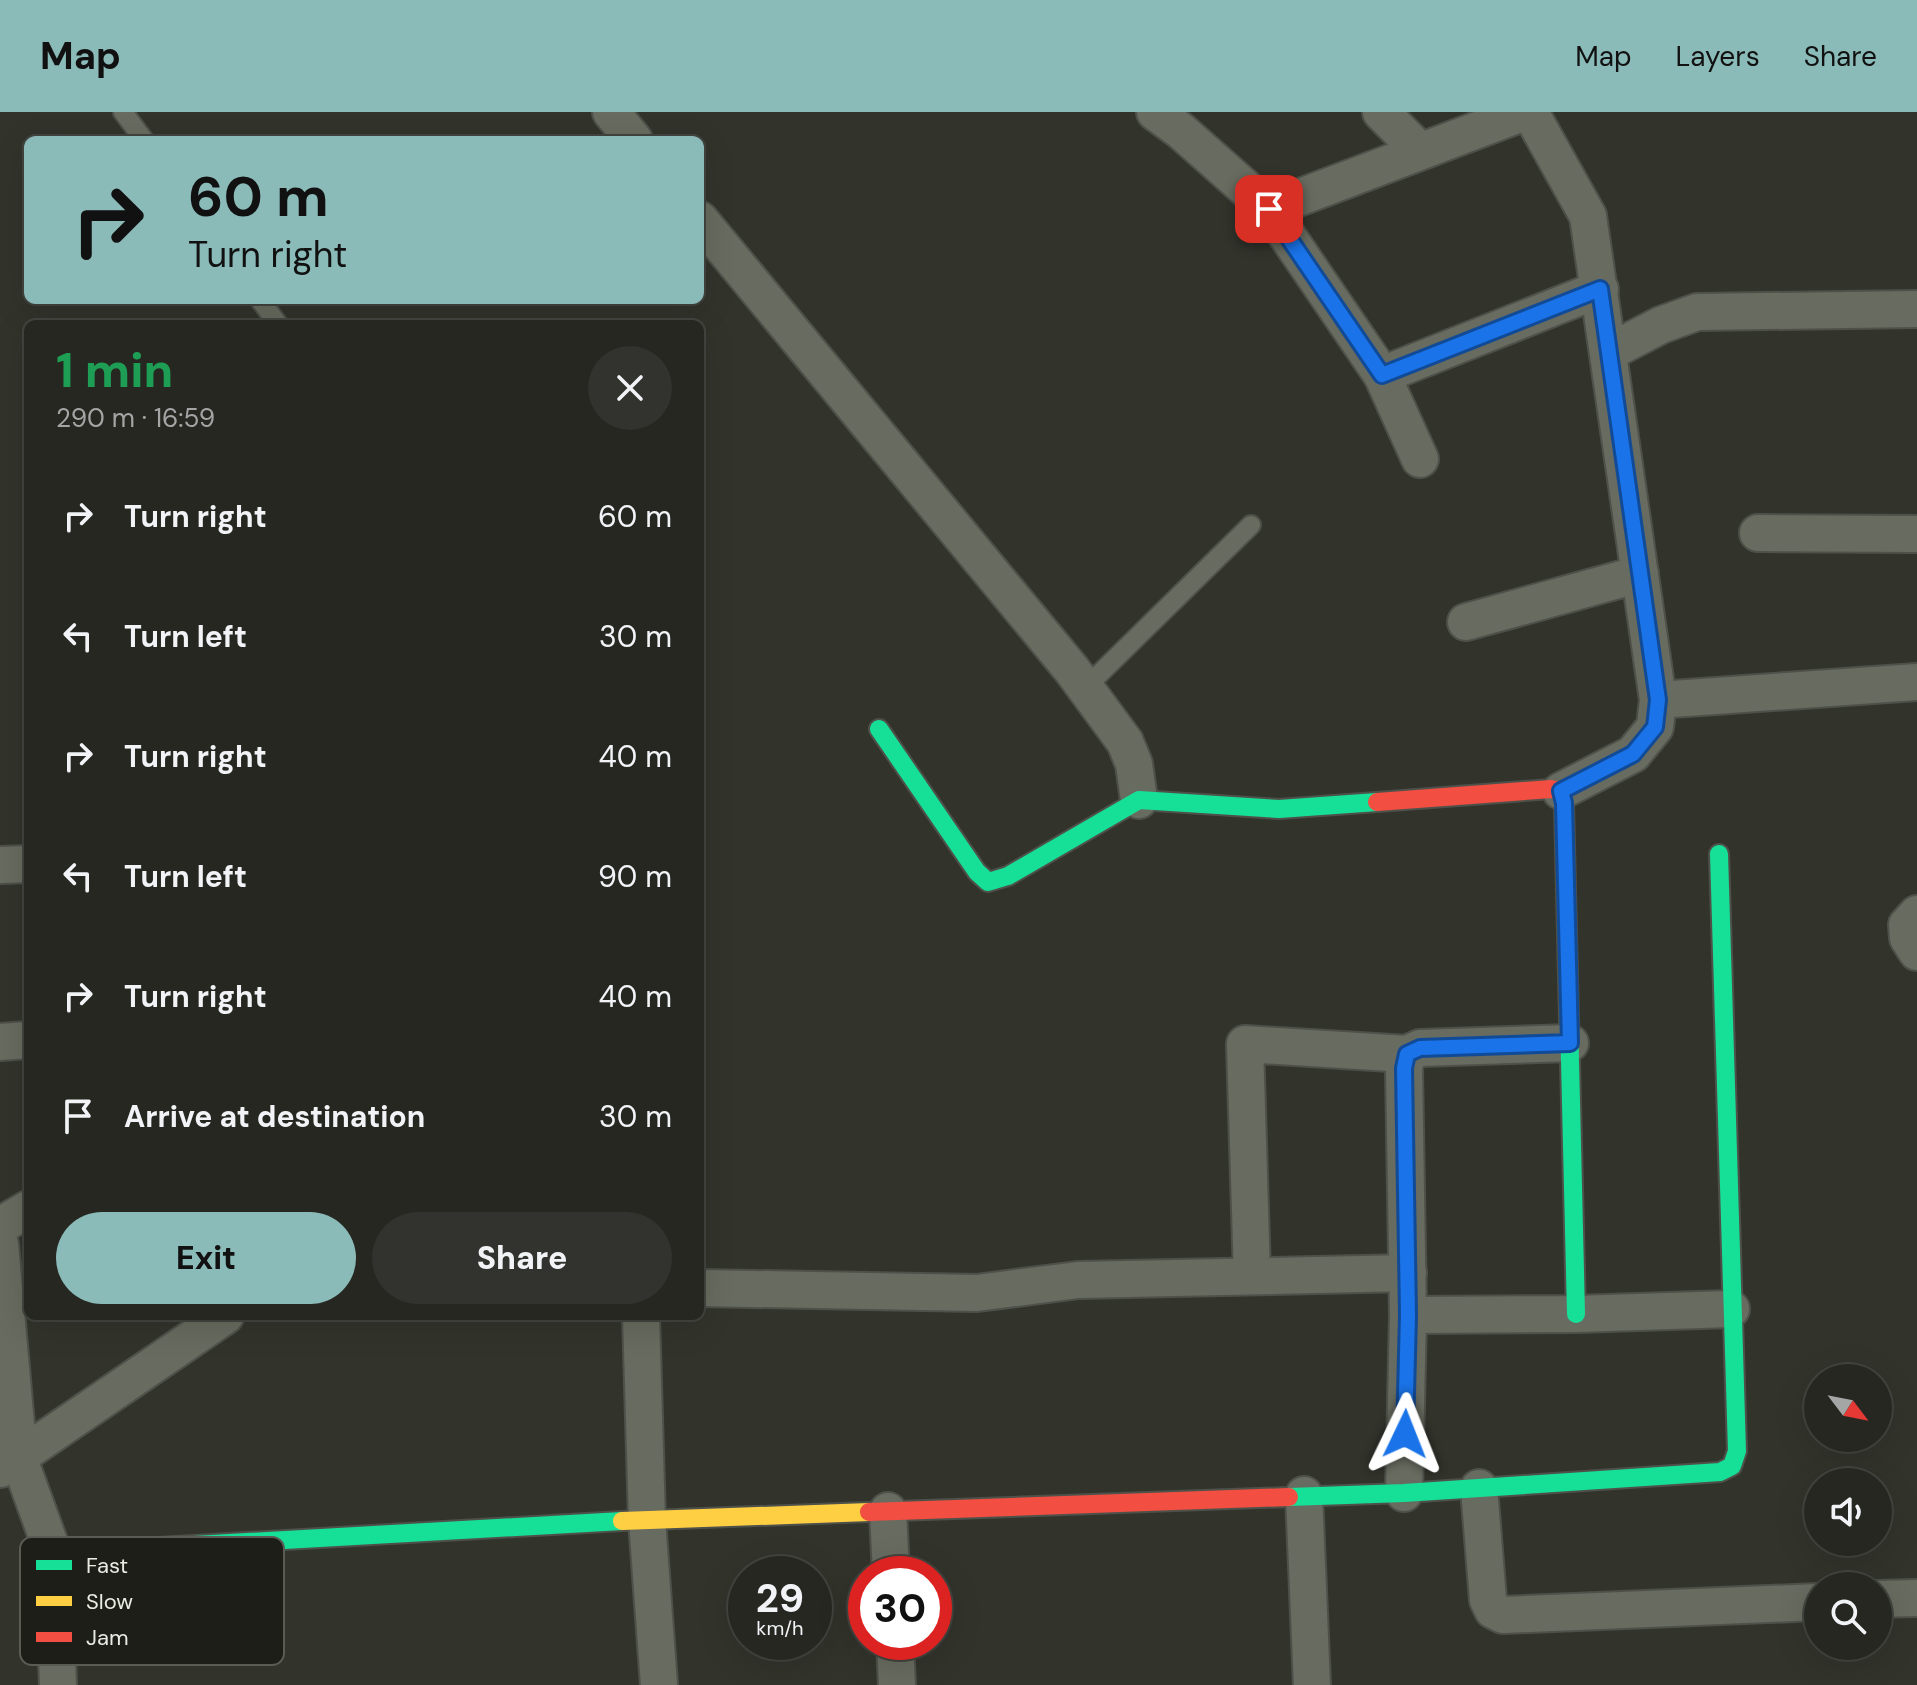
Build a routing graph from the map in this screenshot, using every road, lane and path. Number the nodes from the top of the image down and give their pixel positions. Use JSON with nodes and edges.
{"nodes":[{"id":1,"x":123,"y":112,"type":"edge"},
{"id":2,"x":611,"y":112,"type":"edge"},
{"id":3,"x":1155,"y":112,"type":"edge"},
{"id":4,"x":1381,"y":112,"type":"edge"},
{"id":5,"x":1528,"y":112,"type":"edge"},
{"id":6,"x":141,"y":136,"type":"edge"},
{"id":7,"x":631,"y":136,"type":"edge"},
{"id":8,"x":1419,"y":150,"type":"junction"},
{"id":9,"x":1269,"y":209,"type":"junction"},
{"id":10,"x":704,"y":225,"type":"edge"},
{"id":11,"x":1600,"y":289,"type":"junction"},
{"id":12,"x":1917,"y":309,"type":"edge"},
{"id":13,"x":1609,"y":352,"type":"junction"},
{"id":14,"x":1382,"y":375,"type":"junction"},
{"id":15,"x":1420,"y":459,"type":"dead end"},
{"id":16,"x":1251,"y":525,"type":"dead end"},
{"id":17,"x":1758,"y":533,"type":"dead end"},
{"id":18,"x":1917,"y":534,"type":"edge"},
{"id":19,"x":1640,"y":574,"type":"junction"},
{"id":20,"x":1466,"y":622,"type":"dead end"},
{"id":21,"x":1917,"y":682,"type":"edge"},
{"id":22,"x":1085,"y":688,"type":"junction"},
{"id":23,"x":1658,"y":700,"type":"junction"},
{"id":24,"x":879,"y":729,"type":"dead end"},
{"id":25,"x":1561,"y":791,"type":"junction"},
{"id":26,"x":1139,"y":800,"type":"junction"},
{"id":27,"x":1719,"y":854,"type":"dead end"},
{"id":28,"x":24,"y":864,"type":"edge"},
{"id":29,"x":0,"y":865,"type":"edge"},
{"id":30,"x":1917,"y":914,"type":"edge"},
{"id":31,"x":1917,"y":952,"type":"edge"},
{"id":32,"x":24,"y":1040,"type":"edge"},
{"id":33,"x":0,"y":1042,"type":"edge"},
{"id":34,"x":1570,"y":1043,"type":"junction"},
{"id":35,"x":1407,"y":1054,"type":"junction"},
{"id":36,"x":24,"y":1211,"type":"edge"},
{"id":37,"x":0,"y":1226,"type":"edge"},
{"id":38,"x":0,"y":1244,"type":"edge"},
{"id":39,"x":1408,"y":1273,"type":"junction"},
{"id":40,"x":1252,"y":1276,"type":"junction"},
{"id":41,"x":704,"y":1288,"type":"edge"},
{"id":42,"x":1731,"y":1309,"type":"junction"},
{"id":43,"x":1576,"y":1314,"type":"junction"},
{"id":44,"x":1408,"y":1315,"type":"junction"},
{"id":45,"x":220,"y":1320,"type":"edge"},
{"id":46,"x":641,"y":1320,"type":"edge"},
{"id":47,"x":15,"y":1469,"type":"edge"},
{"id":48,"x":1479,"y":1488,"type":"junction"},
{"id":49,"x":1404,"y":1493,"type":"junction"},
{"id":50,"x":1304,"y":1495,"type":"junction"},
{"id":51,"x":888,"y":1511,"type":"junction"},
{"id":52,"x":647,"y":1520,"type":"junction"},
{"id":53,"x":46,"y":1537,"type":"edge"},
{"id":54,"x":223,"y":1537,"type":"edge"},
{"id":55,"x":890,"y":1556,"type":"edge"},
{"id":56,"x":1917,"y":1598,"type":"edge"},
{"id":57,"x":1892,"y":1599,"type":"edge"},
{"id":58,"x":1804,"y":1603,"type":"edge"},
{"id":59,"x":896,"y":1660,"type":"edge"},
{"id":60,"x":57,"y":1665,"type":"edge"},
{"id":61,"x":58,"y":1685,"type":"edge"},
{"id":62,"x":659,"y":1685,"type":"edge"},
{"id":63,"x":897,"y":1685,"type":"edge"},
{"id":64,"x":1312,"y":1685,"type":"edge"}],
"edges":[{"from":1,"to":6,"type":"lane"},
{"from":2,"to":7,"type":"street"},
{"from":3,"to":9,"type":"street"},
{"from":4,"to":8,"type":"street"},
{"from":5,"to":8,"type":"street"},
{"from":5,"to":11,"type":"street"},
{"from":8,"to":9,"type":"street"},
{"from":9,"to":14,"type":"street"},
{"from":10,"to":22,"type":"street"},
{"from":11,"to":13,"type":"street"},
{"from":11,"to":14,"type":"street"},
{"from":12,"to":13,"type":"street"},
{"from":13,"to":19,"type":"street"},
{"from":14,"to":15,"type":"street"},
{"from":16,"to":22,"type":"lane"},
{"from":17,"to":18,"type":"street"},
{"from":19,"to":20,"type":"street"},
{"from":19,"to":23,"type":"street"},
{"from":21,"to":23,"type":"street"},
{"from":22,"to":26,"type":"street"},
{"from":23,"to":25,"type":"street"},
{"from":24,"to":26,"type":"street"},
{"from":25,"to":26,"type":"street"},
{"from":25,"to":34,"type":"street"},
{"from":27,"to":42,"type":"street"},
{"from":28,"to":29,"type":"street"},
{"from":30,"to":31,"type":"street"},
{"from":32,"to":33,"type":"street"},
{"from":34,"to":35,"type":"street"},
{"from":34,"to":43,"type":"street"},
{"from":35,"to":39,"type":"street"},
{"from":35,"to":40,"type":"street"},
{"from":36,"to":37,"type":"street"},
{"from":38,"to":47,"type":"street"},
{"from":39,"to":40,"type":"street"},
{"from":39,"to":44,"type":"street"},
{"from":40,"to":41,"type":"street"},
{"from":42,"to":43,"type":"street"},
{"from":42,"to":48,"type":"street"},
{"from":43,"to":44,"type":"street"},
{"from":44,"to":49,"type":"street"},
{"from":45,"to":47,"type":"street"},
{"from":46,"to":52,"type":"street"},
{"from":47,"to":53,"type":"street"},
{"from":48,"to":49,"type":"street"},
{"from":48,"to":58,"type":"street"},
{"from":49,"to":50,"type":"street"},
{"from":50,"to":51,"type":"street"},
{"from":50,"to":64,"type":"street"},
{"from":51,"to":52,"type":"street"},
{"from":51,"to":55,"type":"street"},
{"from":52,"to":54,"type":"street"},
{"from":52,"to":62,"type":"street"},
{"from":56,"to":57,"type":"street"},
{"from":59,"to":63,"type":"street"},
{"from":60,"to":61,"type":"street"}]}
